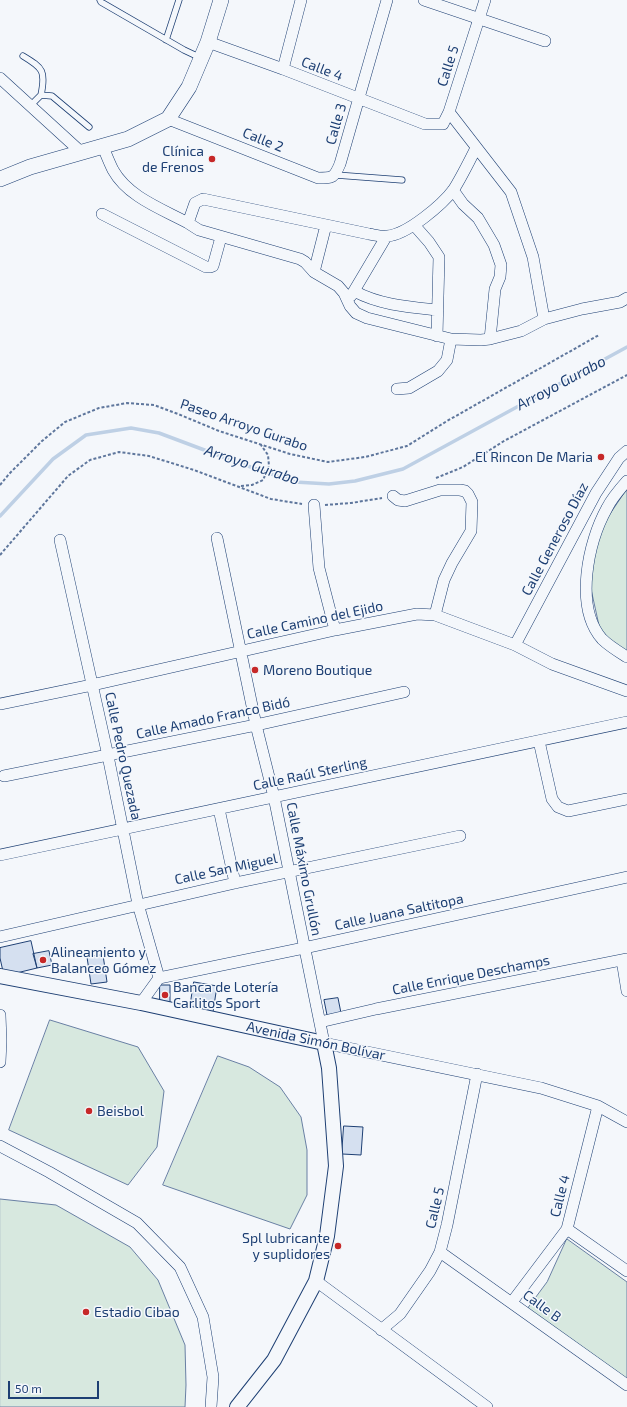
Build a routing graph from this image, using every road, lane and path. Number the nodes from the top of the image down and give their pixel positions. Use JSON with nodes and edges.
{"nodes":[{"id":1,"x":100,"y":0,"type":"edge"},
{"id":2,"x":179,"y":0,"type":"edge"},
{"id":3,"x":221,"y":0,"type":"edge"},
{"id":4,"x":301,"y":0,"type":"edge"},
{"id":5,"x":386,"y":0,"type":"edge"},
{"id":6,"x":424,"y":0,"type":"edge"},
{"id":7,"x":485,"y":0,"type":"edge"},
{"id":8,"x":479,"y":19,"type":"junction"},
{"id":9,"x":166,"y":40,"type":"junction"},
{"id":10,"x":544,"y":41,"type":"dead end"},
{"id":11,"x":208,"y":42,"type":"junction"},
{"id":12,"x":23,"y":56,"type":"dead end"},
{"id":13,"x":201,"y":59,"type":"junction"},
{"id":14,"x":283,"y":69,"type":"junction"},
{"id":15,"x":0,"y":78,"type":"edge"},
{"id":16,"x":41,"y":95,"type":"junction"},
{"id":17,"x":359,"y":99,"type":"junction"},
{"id":18,"x":31,"y":105,"type":"junction"},
{"id":19,"x":449,"y":112,"type":"junction"},
{"id":20,"x":168,"y":119,"type":"junction"},
{"id":21,"x":425,"y":124,"type":"joint"},
{"id":22,"x":89,"y":127,"type":"dead end"},
{"id":23,"x":103,"y":147,"type":"junction"},
{"id":24,"x":476,"y":148,"type":"junction"},
{"id":25,"x":81,"y":152,"type":"junction"},
{"id":26,"x":338,"y":170,"type":"junction"},
{"id":27,"x":0,"y":179,"type":"edge"},
{"id":28,"x":402,"y":180,"type":"dead end"},
{"id":29,"x":453,"y":190,"type":"junction"},
{"id":30,"x":102,"y":214,"type":"dead end"},
{"id":31,"x":188,"y":223,"type":"junction"},
{"id":32,"x":326,"y":225,"type":"junction"},
{"id":33,"x":414,"y":225,"type":"junction"},
{"id":34,"x":221,"y":237,"type":"junction"},
{"id":35,"x":386,"y":237,"type":"junction"},
{"id":36,"x":314,"y":272,"type":"junction"},
{"id":37,"x":354,"y":291,"type":"junction"},
{"id":38,"x":627,"y":298,"type":"edge"},
{"id":39,"x":348,"y":301,"type":"junction"},
{"id":40,"x":438,"y":310,"type":"junction"},
{"id":41,"x":544,"y":319,"type":"junction"},
{"id":42,"x":599,"y":335,"type":"dead end"},
{"id":43,"x":437,"y":336,"type":"junction"},
{"id":44,"x":451,"y":339,"type":"junction"},
{"id":45,"x":490,"y":339,"type":"junction"},
{"id":46,"x":627,"y":375,"type":"edge"},
{"id":47,"x":397,"y":389,"type":"dead end"},
{"id":48,"x":260,"y":444,"type":"junction"},
{"id":49,"x":627,"y":451,"type":"edge"},
{"id":50,"x":436,"y":478,"type":"dead end"},
{"id":51,"x":627,"y":481,"type":"edge"},
{"id":52,"x":0,"y":485,"type":"edge"},
{"id":53,"x":240,"y":487,"type":"junction"},
{"id":54,"x":393,"y":496,"type":"joint"},
{"id":55,"x":314,"y":505,"type":"junction"},
{"id":56,"x":217,"y":538,"type":"dead end"},
{"id":57,"x":60,"y":540,"type":"dead end"},
{"id":58,"x":0,"y":555,"type":"edge"},
{"id":59,"x":435,"y":616,"type":"junction"},
{"id":60,"x":335,"y":630,"type":"junction"},
{"id":61,"x":515,"y":645,"type":"junction"},
{"id":62,"x":241,"y":652,"type":"junction"},
{"id":63,"x":627,"y":657,"type":"edge"},
{"id":64,"x":92,"y":685,"type":"junction"},
{"id":65,"x":627,"y":691,"type":"edge"},
{"id":66,"x":404,"y":692,"type":"dead end"},
{"id":67,"x":0,"y":704,"type":"edge"},
{"id":68,"x":627,"y":722,"type":"edge"},
{"id":69,"x":256,"y":725,"type":"junction"},
{"id":70,"x":539,"y":741,"type":"junction"},
{"id":71,"x":108,"y":756,"type":"junction"},
{"id":72,"x":4,"y":776,"type":"dead end"},
{"id":73,"x":274,"y":797,"type":"junction"},
{"id":74,"x":627,"y":799,"type":"edge"},
{"id":75,"x":219,"y":809,"type":"junction"},
{"id":76,"x":123,"y":830,"type":"junction"},
{"id":77,"x":460,"y":836,"type":"dead end"},
{"id":78,"x":0,"y":855,"type":"edge"},
{"id":79,"x":288,"y":871,"type":"junction"},
{"id":80,"x":627,"y":877,"type":"edge"},
{"id":81,"x":235,"y":882,"type":"junction"},
{"id":82,"x":138,"y":904,"type":"junction"},
{"id":83,"x":0,"y":937,"type":"edge"},
{"id":84,"x":304,"y":948,"type":"junction"},
{"id":85,"x":625,"y":960,"type":"edge"},
{"id":86,"x":0,"y":976,"type":"edge"},
{"id":87,"x":159,"y":978,"type":"junction"},
{"id":88,"x":627,"y":991,"type":"edge"},
{"id":89,"x":142,"y":1003,"type":"junction"},
{"id":90,"x":0,"y":1015,"type":"edge"},
{"id":91,"x":320,"y":1022,"type":"junction"},
{"id":92,"x":324,"y":1043,"type":"junction"},
{"id":93,"x":0,"y":1062,"type":"edge"},
{"id":94,"x":477,"y":1074,"type":"junction"},
{"id":95,"x":598,"y":1106,"type":"junction"},
{"id":96,"x":627,"y":1122,"type":"edge"},
{"id":97,"x":0,"y":1146,"type":"edge"},
{"id":98,"x":567,"y":1229,"type":"junction"},
{"id":99,"x":440,"y":1252,"type":"junction"},
{"id":100,"x":627,"y":1271,"type":"edge"},
{"id":101,"x":316,"y":1281,"type":"junction"},
{"id":102,"x":512,"y":1302,"type":"junction"},
{"id":103,"x":381,"y":1330,"type":"junction"},
{"id":104,"x":627,"y":1385,"type":"edge"},
{"id":105,"x":211,"y":1407,"type":"edge"},
{"id":106,"x":237,"y":1407,"type":"edge"},
{"id":107,"x":487,"y":1407,"type":"edge"}],
"edges":[{"from":1,"to":9,"type":"lane"},
{"from":2,"to":9,"type":"lane"},
{"from":3,"to":11,"type":"main road"},
{"from":4,"to":14,"type":"street"},
{"from":5,"to":17,"type":"street","name":"Calle 3"},
{"from":6,"to":8,"type":"street"},
{"from":7,"to":8,"type":"street","name":"Calle 5"},
{"from":8,"to":10,"type":"street"},
{"from":8,"to":19,"type":"street","name":"Calle 5"},
{"from":9,"to":13,"type":"lane"},
{"from":11,"to":13,"type":"main road"},
{"from":11,"to":14,"type":"street","name":"Calle 4"},
{"from":12,"to":16,"type":"lane"},
{"from":13,"to":20,"type":"main road"},
{"from":14,"to":17,"type":"street","name":"Calle 4"},
{"from":15,"to":18,"type":"street"},
{"from":16,"to":18,"type":"lane"},
{"from":16,"to":22,"type":"lane"},
{"from":17,"to":21,"type":"street","name":"Calle 4"},
{"from":17,"to":26,"type":"street","name":"Calle 3"},
{"from":18,"to":25,"type":"street"},
{"from":19,"to":21,"type":"street","name":"Calle 5"},
{"from":19,"to":24,"type":"street"},
{"from":20,"to":23,"type":"main road"},
{"from":20,"to":26,"type":"street","name":"Calle 2"},
{"from":23,"to":25,"type":"main road"},
{"from":23,"to":31,"type":"street"},
{"from":24,"to":29,"type":"street"},
{"from":24,"to":41,"type":"street"},
{"from":25,"to":27,"type":"main road"},
{"from":26,"to":28,"type":"lane"},
{"from":29,"to":33,"type":"street"},
{"from":29,"to":45,"type":"street"},
{"from":30,"to":34,"type":"street"},
{"from":31,"to":32,"type":"street"},
{"from":31,"to":34,"type":"street"},
{"from":32,"to":35,"type":"street"},
{"from":32,"to":36,"type":"street"},
{"from":33,"to":35,"type":"street"},
{"from":33,"to":40,"type":"street"},
{"from":34,"to":36,"type":"street"},
{"from":35,"to":37,"type":"street"},
{"from":36,"to":39,"type":"street"},
{"from":37,"to":39,"type":"street"},
{"from":37,"to":40,"type":"street"},
{"from":38,"to":41,"type":"street"},
{"from":39,"to":43,"type":"street"},
{"from":40,"to":43,"type":"street"},
{"from":41,"to":45,"type":"street"},
{"from":42,"to":48,"type":"path","name":"Paseo Arroyo Gurabo"},
{"from":43,"to":44,"type":"street"},
{"from":44,"to":45,"type":"street"},
{"from":44,"to":47,"type":"street"},
{"from":46,"to":50,"type":"path"},
{"from":48,"to":52,"type":"path","name":"Paseo Arroyo Gurabo"},
{"from":48,"to":53,"type":"path"},
{"from":49,"to":61,"type":"street","name":"Calle Generoso Díaz"},
{"from":51,"to":63,"type":"street"},
{"from":53,"to":55,"type":"path"},
{"from":53,"to":58,"type":"path"},
{"from":54,"to":55,"type":"path"},
{"from":54,"to":59,"type":"street"},
{"from":55,"to":60,"type":"street"},
{"from":56,"to":62,"type":"street","name":"Calle Máximo Grullón"},
{"from":57,"to":64,"type":"street","name":"Calle Pedro Quezada"},
{"from":59,"to":60,"type":"street","name":"Calle Camino del Ejido"},
{"from":59,"to":61,"type":"street","name":"Calle Camino del Ejido"},
{"from":60,"to":62,"type":"street","name":"Calle Camino del Ejido"},
{"from":61,"to":65,"type":"street","name":"Calle Camino del Ejido"},
{"from":62,"to":64,"type":"street","name":"Calle Camino del Ejido"},
{"from":62,"to":69,"type":"street","name":"Calle Máximo Grullón"},
{"from":64,"to":67,"type":"street","name":"Calle Camino del Ejido"},
{"from":64,"to":71,"type":"street","name":"Calle Pedro Quezada"},
{"from":66,"to":69,"type":"street","name":"Calle Amado Franco Bidó"},
{"from":68,"to":70,"type":"street","name":"Calle Raúl Sterling"},
{"from":69,"to":71,"type":"street","name":"Calle Amado Franco Bidó"},
{"from":69,"to":73,"type":"street","name":"Calle Máximo Grullón"},
{"from":70,"to":73,"type":"street","name":"Calle Raúl Sterling"},
{"from":70,"to":74,"type":"street"},
{"from":71,"to":72,"type":"street","name":"Calle Amado Franco Bidó"},
{"from":71,"to":76,"type":"street","name":"Calle Pedro Quezada"},
{"from":73,"to":75,"type":"street","name":"Calle Raúl Sterling"},
{"from":73,"to":79,"type":"street","name":"Calle Máximo Grullón"},
{"from":75,"to":76,"type":"street","name":"Calle Raúl Sterling"},
{"from":75,"to":81,"type":"street"},
{"from":76,"to":78,"type":"street","name":"Calle Raúl Sterling"},
{"from":76,"to":82,"type":"street","name":"Calle Pedro Quezada"},
{"from":77,"to":79,"type":"street","name":"Calle San Miguel"},
{"from":79,"to":81,"type":"street","name":"Calle San Miguel"},
{"from":79,"to":84,"type":"street","name":"Calle Máximo Grullón"},
{"from":80,"to":84,"type":"street","name":"Calle Juana Saltitopa"},
{"from":81,"to":82,"type":"street","name":"Calle San Miguel"},
{"from":82,"to":83,"type":"street","name":"Calle San Miguel"},
{"from":82,"to":87,"type":"street","name":"Calle Pedro Quezada"},
{"from":84,"to":87,"type":"street","name":"Calle Juana Saltitopa"},
{"from":84,"to":91,"type":"street","name":"Calle Máximo Grullón"},
{"from":85,"to":88,"type":"street"},
{"from":85,"to":91,"type":"street","name":"Calle Enrique Deschamps"},
{"from":86,"to":89,"type":"street","name":"Avenida Simón Bolívar"},
{"from":87,"to":89,"type":"street"},
{"from":89,"to":92,"type":"street","name":"Avenida Simón Bolívar"},
{"from":90,"to":93,"type":"street"},
{"from":91,"to":92,"type":"street","name":"Calle Máximo Grullón"},
{"from":92,"to":94,"type":"street","name":"Avenida Simón Bolívar"},
{"from":92,"to":101,"type":"street"},
{"from":94,"to":95,"type":"street","name":"Avenida Simón Bolívar"},
{"from":94,"to":99,"type":"street","name":"Calle 5"},
{"from":95,"to":96,"type":"street","name":"Avenida Simón Bolívar"},
{"from":95,"to":98,"type":"street","name":"Calle 4"},
{"from":97,"to":105,"type":"street"},
{"from":98,"to":100,"type":"street"},
{"from":98,"to":102,"type":"street","name":"Calle 4"},
{"from":99,"to":102,"type":"street","name":"Calle B"},
{"from":99,"to":103,"type":"street","name":"Calle 5"},
{"from":101,"to":103,"type":"street"},
{"from":101,"to":106,"type":"street"},
{"from":102,"to":104,"type":"street","name":"Calle B"},
{"from":103,"to":107,"type":"street"}]}
